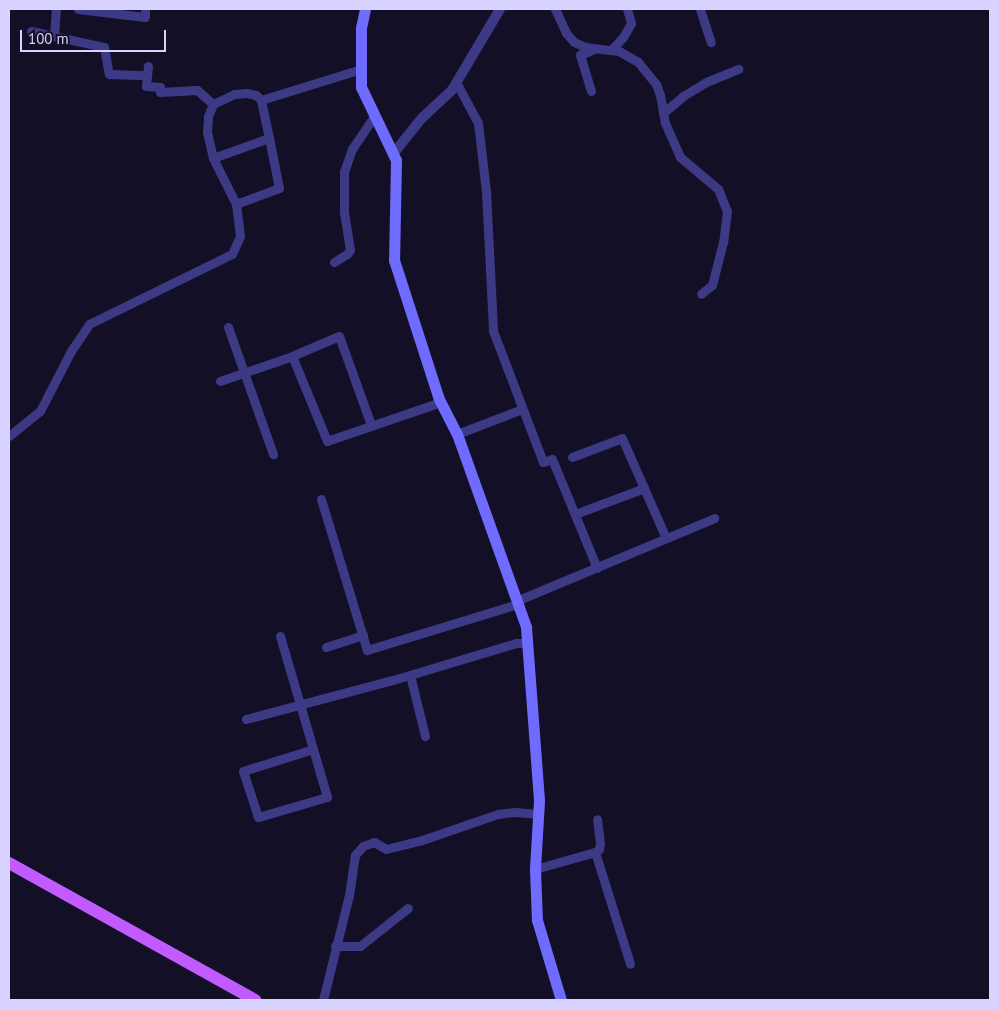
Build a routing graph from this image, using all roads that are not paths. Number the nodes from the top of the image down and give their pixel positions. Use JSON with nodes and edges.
{"nodes":[{"id":1,"x":56,"y":9,"type":"edge"},
{"id":2,"x":78,"y":9,"type":"edge"},
{"id":3,"x":145,"y":9,"type":"edge"},
{"id":4,"x":365,"y":9,"type":"edge"},
{"id":5,"x":500,"y":9,"type":"edge"},
{"id":6,"x":555,"y":9,"type":"edge"},
{"id":7,"x":628,"y":9,"type":"edge"},
{"id":8,"x":700,"y":9,"type":"edge"},
{"id":9,"x":31,"y":31,"type":"dead end"},
{"id":10,"x":54,"y":36,"type":"junction"},
{"id":11,"x":712,"y":42,"type":"dead end"},
{"id":12,"x":594,"y":48,"type":"junction"},
{"id":13,"x":611,"y":50,"type":"junction"},
{"id":14,"x":361,"y":69,"type":"junction"},
{"id":15,"x":739,"y":69,"type":"dead end"},
{"id":16,"x":456,"y":82,"type":"junction"},
{"id":17,"x":591,"y":91,"type":"dead end"},
{"id":18,"x":261,"y":100,"type":"junction"},
{"id":19,"x":213,"y":104,"type":"junction"},
{"id":20,"x":663,"y":113,"type":"junction"},
{"id":21,"x":374,"y":116,"type":"junction"},
{"id":22,"x":269,"y":138,"type":"junction"},
{"id":23,"x":393,"y":154,"type":"junction"},
{"id":24,"x":213,"y":158,"type":"junction"},
{"id":25,"x":236,"y":204,"type":"junction"},
{"id":26,"x":334,"y":262,"type":"dead end"},
{"id":27,"x":700,"y":294,"type":"dead end"},
{"id":28,"x":228,"y":326,"type":"dead end"},
{"id":29,"x":292,"y":356,"type":"junction"},
{"id":30,"x":243,"y":371,"type":"junction"},
{"id":31,"x":220,"y":380,"type":"dead end"},
{"id":32,"x":441,"y":402,"type":"junction"},
{"id":33,"x":522,"y":409,"type":"junction"},
{"id":34,"x":371,"y":425,"type":"junction"},
{"id":35,"x":457,"y":434,"type":"junction"},
{"id":36,"x":9,"y":436,"type":"edge"},
{"id":37,"x":273,"y":454,"type":"dead end"},
{"id":38,"x":572,"y":457,"type":"dead end"},
{"id":39,"x":644,"y":488,"type":"junction"},
{"id":40,"x":321,"y":499,"type":"dead end"},
{"id":41,"x":575,"y":514,"type":"junction"},
{"id":42,"x":714,"y":518,"type":"dead end"},
{"id":43,"x":666,"y":538,"type":"junction"},
{"id":44,"x":597,"y":568,"type":"junction"},
{"id":45,"x":517,"y":603,"type":"junction"},
{"id":46,"x":363,"y":635,"type":"junction"},
{"id":47,"x":280,"y":636,"type":"dead end"},
{"id":48,"x":528,"y":643,"type":"junction"},
{"id":49,"x":326,"y":647,"type":"dead end"},
{"id":50,"x":410,"y":675,"type":"junction"},
{"id":51,"x":300,"y":705,"type":"junction"},
{"id":52,"x":246,"y":719,"type":"dead end"},
{"id":53,"x":425,"y":736,"type":"dead end"},
{"id":54,"x":313,"y":749,"type":"junction"},
{"id":55,"x":538,"y":814,"type":"junction"},
{"id":56,"x":597,"y":819,"type":"dead end"},
{"id":57,"x":595,"y":852,"type":"junction"},
{"id":58,"x":9,"y":863,"type":"edge"},
{"id":59,"x":535,"y":869,"type":"junction"},
{"id":60,"x":408,"y":908,"type":"dead end"},
{"id":61,"x":335,"y":946,"type":"junction"},
{"id":62,"x":630,"y":964,"type":"dead end"},
{"id":63,"x":256,"y":1000,"type":"edge"},
{"id":64,"x":323,"y":1000,"type":"edge"},
{"id":65,"x":561,"y":1000,"type":"edge"}],
"edges":[{"from":1,"to":10,"type":"street"},
{"from":2,"to":3,"type":"street"},
{"from":4,"to":14,"type":"main road"},
{"from":5,"to":16,"type":"street"},
{"from":6,"to":12,"type":"street"},
{"from":7,"to":13,"type":"street"},
{"from":8,"to":11,"type":"street"},
{"from":9,"to":10,"type":"street"},
{"from":10,"to":19,"type":"street"},
{"from":12,"to":13,"type":"street"},
{"from":12,"to":17,"type":"street"},
{"from":13,"to":20,"type":"street"},
{"from":14,"to":18,"type":"street"},
{"from":14,"to":21,"type":"main road"},
{"from":15,"to":20,"type":"street"},
{"from":16,"to":23,"type":"street"},
{"from":16,"to":33,"type":"street"},
{"from":18,"to":19,"type":"street"},
{"from":18,"to":22,"type":"street"},
{"from":19,"to":24,"type":"street"},
{"from":20,"to":27,"type":"street"},
{"from":21,"to":23,"type":"main road"},
{"from":21,"to":26,"type":"street"},
{"from":22,"to":24,"type":"street"},
{"from":22,"to":25,"type":"street"},
{"from":23,"to":32,"type":"main road"},
{"from":24,"to":25,"type":"street"},
{"from":25,"to":36,"type":"street"},
{"from":28,"to":30,"type":"street"},
{"from":29,"to":30,"type":"street"},
{"from":29,"to":34,"type":"street"},
{"from":29,"to":34,"type":"street"},
{"from":30,"to":31,"type":"street"},
{"from":30,"to":37,"type":"street"},
{"from":32,"to":34,"type":"street"},
{"from":32,"to":35,"type":"main road"},
{"from":33,"to":35,"type":"street"},
{"from":33,"to":41,"type":"street"},
{"from":35,"to":45,"type":"main road"},
{"from":38,"to":39,"type":"street"},
{"from":39,"to":41,"type":"street"},
{"from":39,"to":43,"type":"street"},
{"from":40,"to":46,"type":"street"},
{"from":41,"to":44,"type":"street"},
{"from":42,"to":43,"type":"street"},
{"from":43,"to":44,"type":"street"},
{"from":44,"to":45,"type":"street"},
{"from":45,"to":46,"type":"street"},
{"from":45,"to":48,"type":"main road"},
{"from":46,"to":49,"type":"street"},
{"from":47,"to":51,"type":"street"},
{"from":48,"to":50,"type":"street"},
{"from":48,"to":55,"type":"main road"},
{"from":50,"to":51,"type":"street"},
{"from":50,"to":53,"type":"street"},
{"from":51,"to":52,"type":"street"},
{"from":51,"to":54,"type":"street"},
{"from":54,"to":54,"type":"street"},
{"from":55,"to":59,"type":"main road"},
{"from":55,"to":61,"type":"street"},
{"from":56,"to":57,"type":"street"},
{"from":57,"to":59,"type":"street"},
{"from":57,"to":62,"type":"street"},
{"from":58,"to":63,"type":"main road"},
{"from":59,"to":65,"type":"main road"},
{"from":60,"to":61,"type":"street"},
{"from":61,"to":64,"type":"street"}]}
